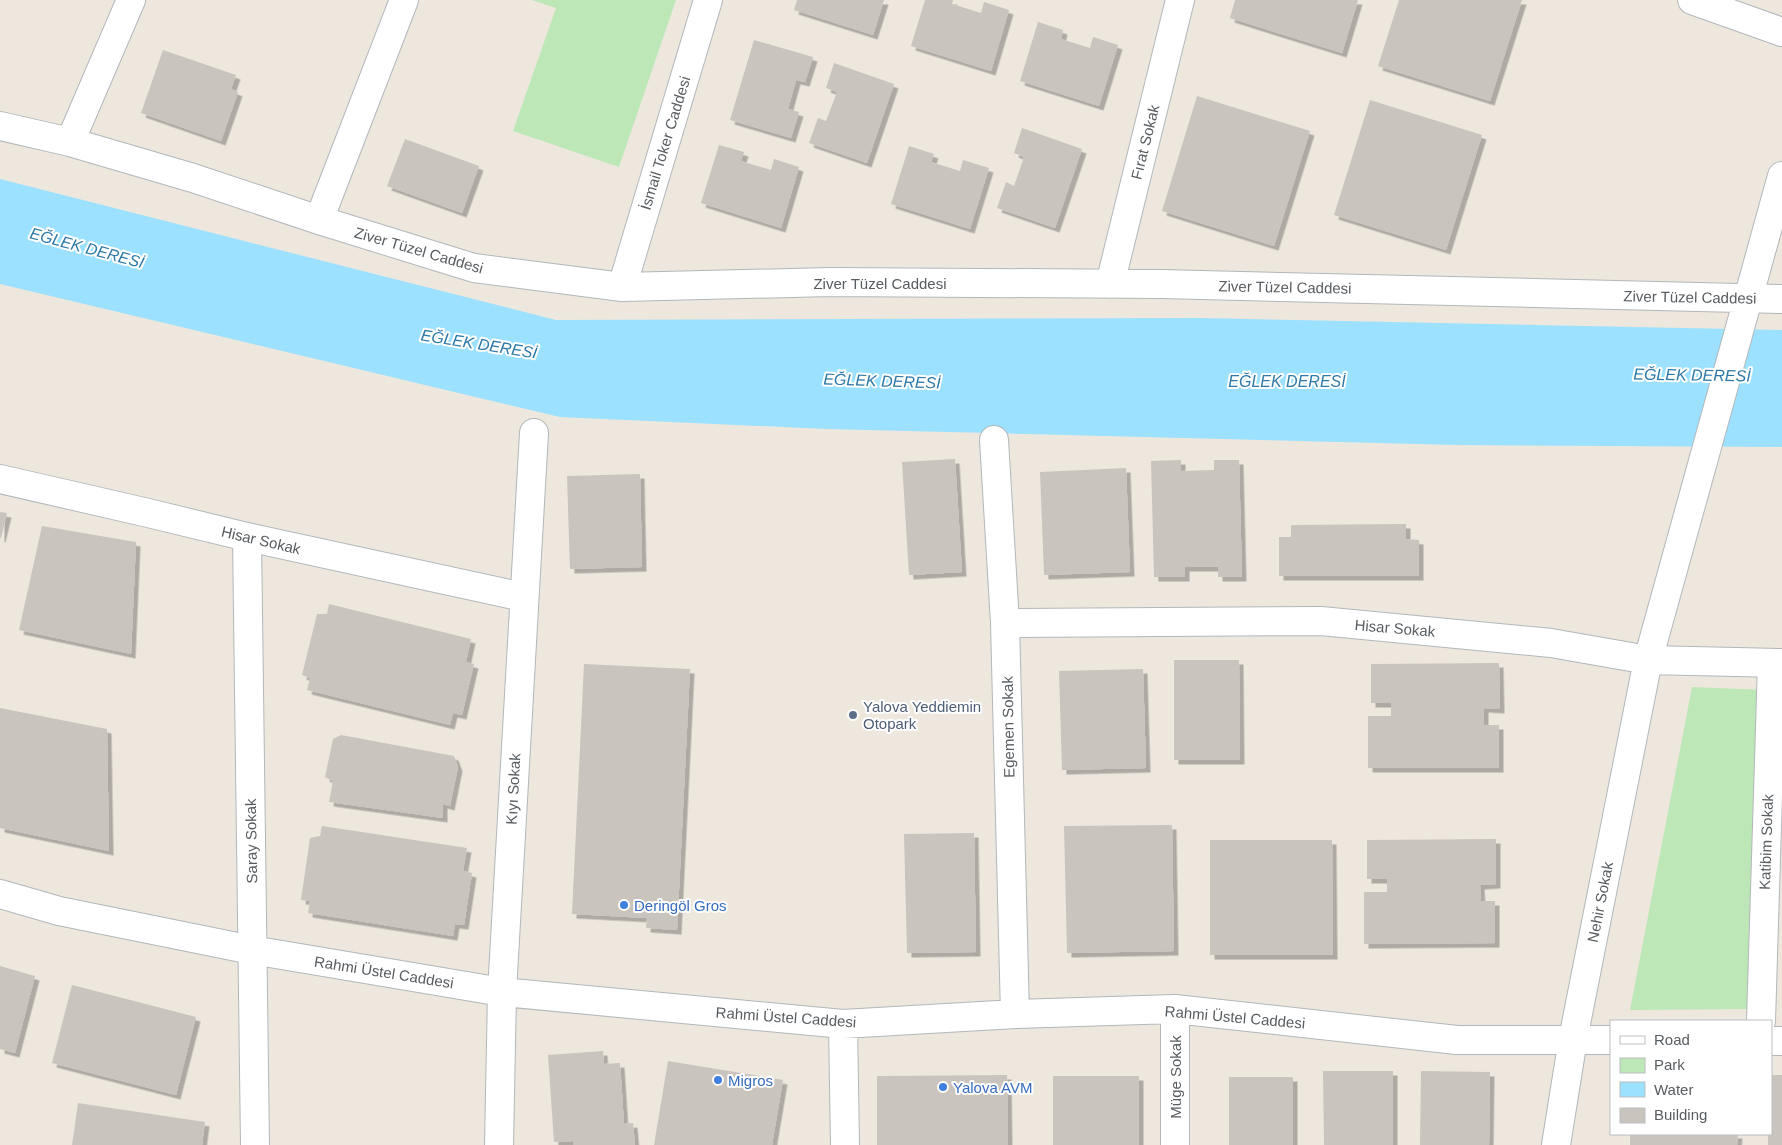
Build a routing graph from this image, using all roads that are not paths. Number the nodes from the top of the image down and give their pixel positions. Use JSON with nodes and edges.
{"nodes":[{"id":1,"x":131,"y":0,"type":"edge"},
{"id":2,"x":404,"y":0,"type":"edge"},
{"id":3,"x":708,"y":0,"type":"edge"},
{"id":4,"x":1180,"y":0,"type":"edge"},
{"id":5,"x":1692,"y":0,"type":"edge"},
{"id":6,"x":1782,"y":32,"type":"edge"},
{"id":7,"x":0,"y":126,"type":"edge"},
{"id":8,"x":70,"y":142,"type":"junction"},
{"id":9,"x":1782,"y":176,"type":"edge"},
{"id":10,"x":319,"y":220,"type":"junction"},
{"id":11,"x":1110,"y":284,"type":"junction"},
{"id":12,"x":622,"y":286,"type":"junction"},
{"id":13,"x":1782,"y":299,"type":"edge"},
{"id":14,"x":1746,"y":307,"type":"junction"},
{"id":15,"x":534,"y":433,"type":"dead end"},
{"id":16,"x":994,"y":440,"type":"dead end"},
{"id":17,"x":0,"y":479,"type":"edge"},
{"id":18,"x":247,"y":537,"type":"junction"},
{"id":19,"x":524,"y":597,"type":"junction"},
{"id":20,"x":1005,"y":623,"type":"junction"},
{"id":21,"x":1648,"y":660,"type":"junction"},
{"id":22,"x":1777,"y":663,"type":"edge"},
{"id":23,"x":0,"y":894,"type":"edge"},
{"id":24,"x":252,"y":950,"type":"junction"},
{"id":25,"x":502,"y":992,"type":"junction"},
{"id":26,"x":1175,"y":1009,"type":"junction"},
{"id":27,"x":1015,"y":1014,"type":"junction"},
{"id":28,"x":1761,"y":1020,"type":"edge"},
{"id":29,"x":842,"y":1024,"type":"junction"},
{"id":30,"x":1573,"y":1039,"type":"junction"},
{"id":31,"x":1610,"y":1040,"type":"edge"},
{"id":32,"x":255,"y":1145,"type":"edge"},
{"id":33,"x":499,"y":1145,"type":"edge"},
{"id":34,"x":845,"y":1145,"type":"edge"},
{"id":35,"x":1175,"y":1145,"type":"edge"},
{"id":36,"x":1556,"y":1145,"type":"edge"}],
"edges":[{"from":1,"to":8,"type":"street"},
{"from":2,"to":10,"type":"street"},
{"from":3,"to":12,"type":"street","name":"İsmail Toker Caddesi"},
{"from":4,"to":11,"type":"street","name":"Fırat Sokak"},
{"from":5,"to":6,"type":"street"},
{"from":7,"to":8,"type":"street","name":"Ziver Tüzel Caddesi"},
{"from":8,"to":10,"type":"street","name":"Ziver Tüzel Caddesi"},
{"from":9,"to":14,"type":"street","name":"Nehir Sokak"},
{"from":10,"to":12,"type":"street","name":"Ziver Tüzel Caddesi"},
{"from":11,"to":12,"type":"street","name":"Ziver Tüzel Caddesi"},
{"from":11,"to":14,"type":"street","name":"Ziver Tüzel Caddesi"},
{"from":13,"to":14,"type":"street","name":"Ziver Tüzel Caddesi"},
{"from":14,"to":21,"type":"street","name":"Nehir Sokak"},
{"from":15,"to":19,"type":"street","name":"Kıyı Sokak"},
{"from":16,"to":20,"type":"street","name":"Egemen Sokak"},
{"from":17,"to":18,"type":"street","name":"Hisar Sokak"},
{"from":18,"to":19,"type":"street","name":"Hisar Sokak"},
{"from":18,"to":24,"type":"street","name":"Saray Sokak"},
{"from":19,"to":25,"type":"street","name":"Kıyı Sokak"},
{"from":20,"to":21,"type":"street","name":"Hisar Sokak"},
{"from":20,"to":27,"type":"street","name":"Egemen Sokak"},
{"from":21,"to":22,"type":"street","name":"Hisar Sokak"},
{"from":21,"to":30,"type":"street","name":"Nehir Sokak"},
{"from":22,"to":28,"type":"street","name":"Katibim Sokak"},
{"from":23,"to":24,"type":"street","name":"Rahmi Üstel Caddesi"},
{"from":24,"to":25,"type":"street","name":"Rahmi Üstel Caddesi"},
{"from":24,"to":32,"type":"street","name":"Saray Sokak"},
{"from":25,"to":29,"type":"street","name":"Rahmi Üstel Caddesi"},
{"from":25,"to":33,"type":"street","name":"Kıyı Sokak"},
{"from":26,"to":27,"type":"street","name":"Rahmi Üstel Caddesi"},
{"from":26,"to":30,"type":"street","name":"Rahmi Üstel Caddesi"},
{"from":26,"to":35,"type":"street","name":"Müge Sokak"},
{"from":27,"to":29,"type":"street","name":"Rahmi Üstel Caddesi"},
{"from":29,"to":34,"type":"street"},
{"from":30,"to":31,"type":"street","name":"Rahmi Üstel Caddesi"},
{"from":30,"to":36,"type":"street","name":"Nehir Sokak"}]}
